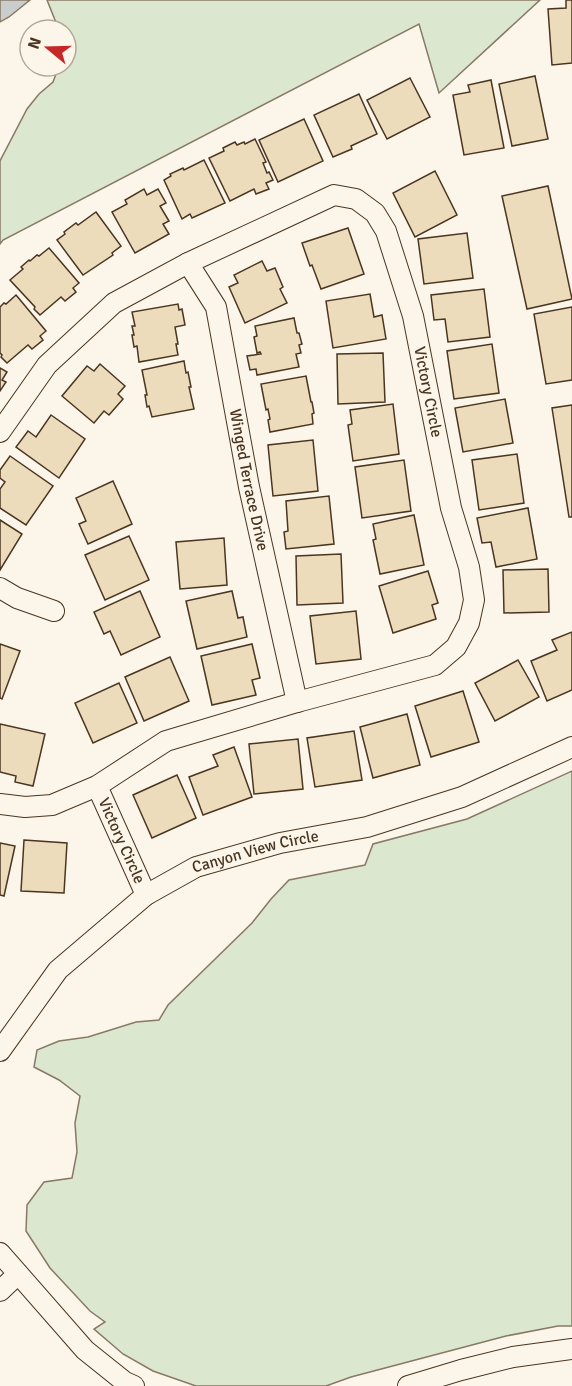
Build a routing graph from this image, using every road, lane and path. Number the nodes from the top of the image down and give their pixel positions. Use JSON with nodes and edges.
{"nodes":[{"id":1,"x":188,"y":263,"type":"junction"},
{"id":2,"x":0,"y":432,"type":"edge"},
{"id":3,"x":0,"y":588,"type":"edge"},
{"id":4,"x":54,"y":611,"type":"dead end"},
{"id":5,"x":297,"y":702,"type":"junction"},
{"id":6,"x":572,"y":747,"type":"edge"},
{"id":7,"x":97,"y":786,"type":"junction"},
{"id":8,"x":0,"y":804,"type":"edge"},
{"id":9,"x":146,"y":895,"type":"junction"},
{"id":10,"x":0,"y":1051,"type":"edge"},
{"id":11,"x":0,"y":1253,"type":"edge"},
{"id":12,"x":18,"y":1274,"type":"junction"},
{"id":13,"x":0,"y":1291,"type":"edge"},
{"id":14,"x":572,"y":1349,"type":"edge"},
{"id":15,"x":462,"y":1378,"type":"edge"},
{"id":16,"x":134,"y":1386,"type":"edge"},
{"id":17,"x":408,"y":1386,"type":"edge"}],
"edges":[{"from":1,"to":2,"type":"street","name":"Victory Circle"},
{"from":1,"to":5,"type":"street","name":"Winged Terrace Drive"},
{"from":1,"to":5,"type":"street","name":"Victory Circle"},
{"from":3,"to":4,"type":"street"},
{"from":5,"to":7,"type":"street","name":"Victory Circle"},
{"from":6,"to":9,"type":"street","name":"Canyon View Circle"},
{"from":7,"to":8,"type":"street","name":"Victory Circle"},
{"from":7,"to":9,"type":"street","name":"Victory Circle"},
{"from":9,"to":10,"type":"street","name":"Canyon View Circle"},
{"from":11,"to":12,"type":"street"},
{"from":12,"to":13,"type":"street"},
{"from":12,"to":16,"type":"street"},
{"from":14,"to":15,"type":"street"},
{"from":15,"to":17,"type":"street"}]}
